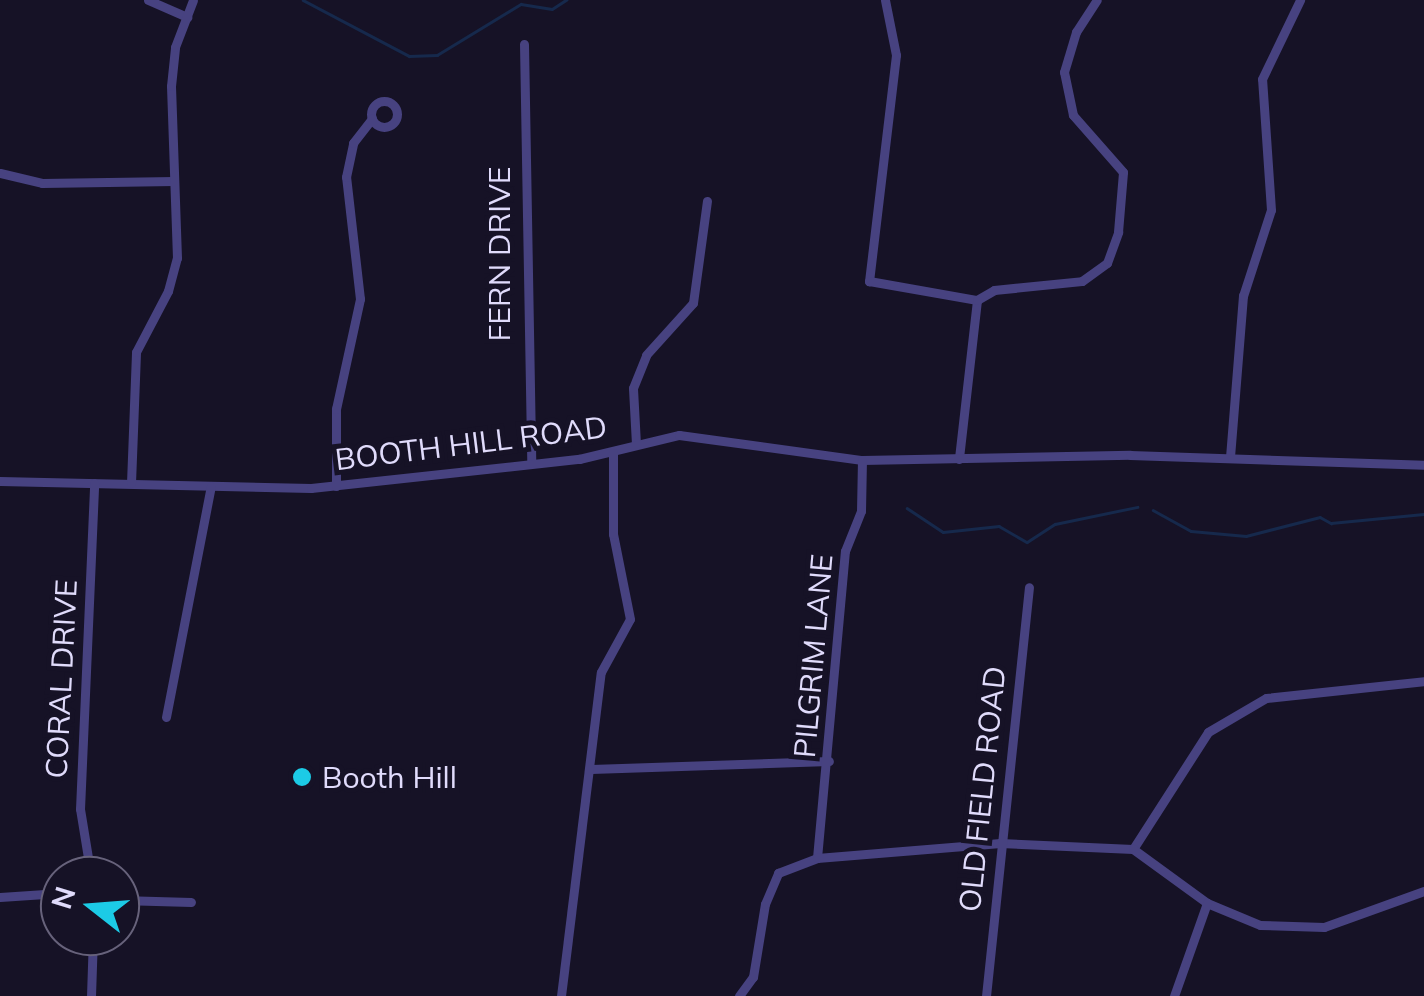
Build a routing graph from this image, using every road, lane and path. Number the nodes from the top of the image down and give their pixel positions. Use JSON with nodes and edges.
{"nodes":[{"id":1,"x":148,"y":0,"type":"edge"},
{"id":2,"x":193,"y":0,"type":"edge"},
{"id":3,"x":884,"y":0,"type":"edge"},
{"id":4,"x":1097,"y":0,"type":"edge"},
{"id":5,"x":1300,"y":0,"type":"edge"},
{"id":6,"x":186,"y":17,"type":"junction"},
{"id":7,"x":524,"y":44,"type":"dead end"},
{"id":8,"x":372,"y":119,"type":"dead end"},
{"id":9,"x":0,"y":172,"type":"edge"},
{"id":10,"x":174,"y":181,"type":"junction"},
{"id":11,"x":707,"y":201,"type":"dead end"},
{"id":12,"x":977,"y":300,"type":"junction"},
{"id":13,"x":636,"y":444,"type":"junction"},
{"id":14,"x":614,"y":453,"type":"junction"},
{"id":15,"x":1230,"y":457,"type":"junction"},
{"id":16,"x":959,"y":459,"type":"junction"},
{"id":17,"x":862,"y":460,"type":"junction"},
{"id":18,"x":531,"y":463,"type":"junction"},
{"id":19,"x":1424,"y":465,"type":"edge"},
{"id":20,"x":0,"y":481,"type":"edge"},
{"id":21,"x":94,"y":483,"type":"junction"},
{"id":22,"x":131,"y":483,"type":"junction"},
{"id":23,"x":211,"y":486,"type":"junction"},
{"id":24,"x":336,"y":486,"type":"junction"},
{"id":25,"x":1030,"y":587,"type":"dead end"},
{"id":26,"x":1424,"y":681,"type":"edge"},
{"id":27,"x":166,"y":717,"type":"dead end"},
{"id":28,"x":829,"y":760,"type":"junction"},
{"id":29,"x":591,"y":769,"type":"junction"},
{"id":30,"x":1000,"y":843,"type":"junction"},
{"id":31,"x":1133,"y":849,"type":"junction"},
{"id":32,"x":88,"y":856,"type":"edge"},
{"id":33,"x":817,"y":858,"type":"junction"},
{"id":34,"x":1424,"y":891,"type":"edge"},
{"id":35,"x":40,"y":894,"type":"edge"},
{"id":36,"x":0,"y":896,"type":"edge"},
{"id":37,"x":140,"y":901,"type":"edge"},
{"id":38,"x":190,"y":902,"type":"dead end"},
{"id":39,"x":1206,"y":903,"type":"junction"},
{"id":40,"x":92,"y":956,"type":"edge"},
{"id":41,"x":91,"y":996,"type":"edge"},
{"id":42,"x":561,"y":996,"type":"edge"},
{"id":43,"x":739,"y":996,"type":"edge"},
{"id":44,"x":986,"y":996,"type":"edge"},
{"id":45,"x":1174,"y":996,"type":"edge"}],
"edges":[{"from":1,"to":6,"type":"street"},
{"from":2,"to":6,"type":"street"},
{"from":3,"to":12,"type":"street"},
{"from":4,"to":12,"type":"street"},
{"from":5,"to":15,"type":"street"},
{"from":6,"to":10,"type":"street"},
{"from":7,"to":18,"type":"street","name":"FERN DRIVE"},
{"from":8,"to":24,"type":"street"},
{"from":9,"to":10,"type":"street"},
{"from":10,"to":22,"type":"street"},
{"from":11,"to":13,"type":"street"},
{"from":12,"to":16,"type":"street"},
{"from":13,"to":14,"type":"street","name":"BOOTH HILL ROAD"},
{"from":13,"to":17,"type":"street","name":"BOOTH HILL ROAD"},
{"from":14,"to":18,"type":"street","name":"BOOTH HILL ROAD"},
{"from":14,"to":29,"type":"street"},
{"from":15,"to":16,"type":"street","name":"BOOTH HILL ROAD"},
{"from":15,"to":19,"type":"street","name":"BOOTH HILL ROAD"},
{"from":16,"to":17,"type":"street","name":"BOOTH HILL ROAD"},
{"from":17,"to":28,"type":"street","name":"PILGRIM LANE"},
{"from":18,"to":24,"type":"street","name":"BOOTH HILL ROAD"},
{"from":20,"to":21,"type":"street","name":"BOOTH HILL ROAD"},
{"from":21,"to":22,"type":"street","name":"BOOTH HILL ROAD"},
{"from":21,"to":32,"type":"street","name":"CORAL DRIVE"},
{"from":22,"to":23,"type":"street","name":"BOOTH HILL ROAD"},
{"from":23,"to":24,"type":"street","name":"BOOTH HILL ROAD"},
{"from":23,"to":27,"type":"street"},
{"from":25,"to":30,"type":"street","name":"OLD FIELD ROAD"},
{"from":26,"to":31,"type":"street"},
{"from":28,"to":29,"type":"street"},
{"from":28,"to":33,"type":"street","name":"PILGRIM LANE"},
{"from":29,"to":42,"type":"street"},
{"from":30,"to":31,"type":"street"},
{"from":30,"to":33,"type":"street"},
{"from":30,"to":44,"type":"street","name":"OLD FIELD ROAD"},
{"from":31,"to":39,"type":"street"},
{"from":33,"to":43,"type":"street"},
{"from":34,"to":39,"type":"street"},
{"from":35,"to":36,"type":"street"},
{"from":37,"to":38,"type":"street"},
{"from":39,"to":45,"type":"street"},
{"from":40,"to":41,"type":"street"}]}
